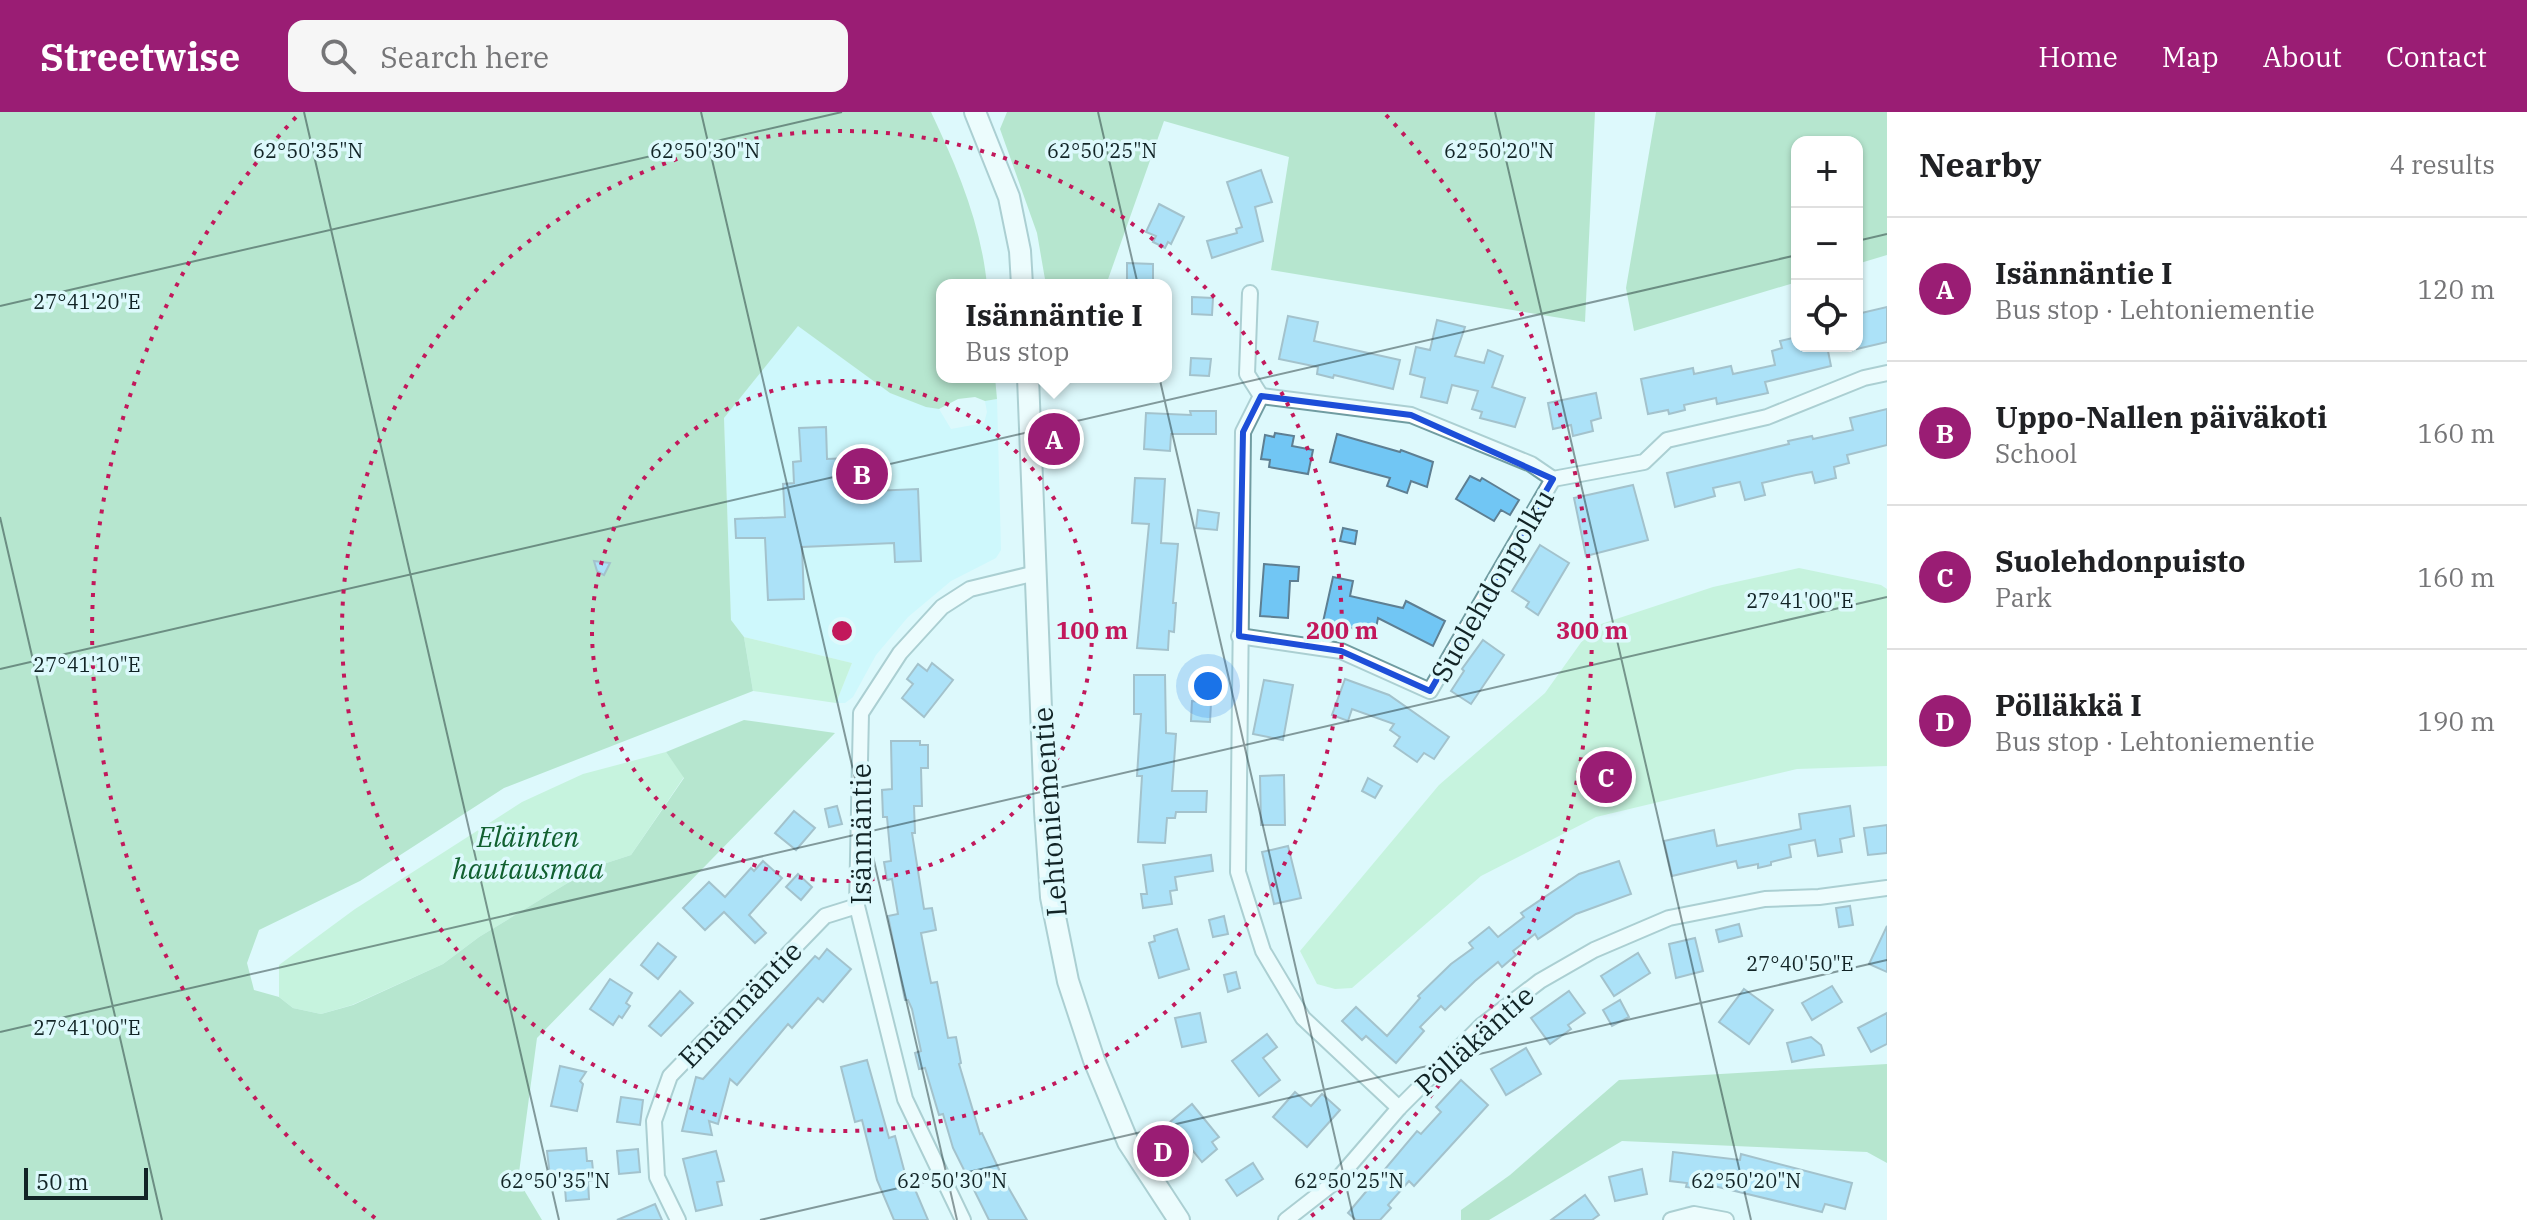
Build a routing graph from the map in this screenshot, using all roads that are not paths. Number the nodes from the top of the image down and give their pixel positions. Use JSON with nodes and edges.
{"nodes":[{"id":1,"x":975,"y":112,"type":"edge"},
{"id":2,"x":1022,"y":279,"type":"edge"},
{"id":3,"x":1250,"y":293,"type":"dead end"},
{"id":4,"x":1887,"y":373,"type":"edge"},
{"id":5,"x":1028,"y":383,"type":"edge"},
{"id":6,"x":1261,"y":396,"type":"junction"},
{"id":7,"x":1553,"y":479,"type":"junction"},
{"id":8,"x":1036,"y":573,"type":"junction"},
{"id":9,"x":1239,"y":636,"type":"junction"},
{"id":10,"x":1887,"y":888,"type":"edge"},
{"id":11,"x":857,"y":906,"type":"junction"},
{"id":12,"x":1399,"y":1108,"type":"junction"},
{"id":13,"x":678,"y":1220,"type":"edge"},
{"id":14,"x":963,"y":1220,"type":"edge"},
{"id":15,"x":1179,"y":1220,"type":"edge"},
{"id":16,"x":1286,"y":1220,"type":"edge"},
{"id":17,"x":1671,"y":1220,"type":"edge"},
{"id":18,"x":1726,"y":1220,"type":"edge"}],
"edges":[{"from":1,"to":2,"type":"main road"},
{"from":3,"to":6,"type":"street"},
{"from":4,"to":7,"type":"street"},
{"from":5,"to":8,"type":"main road","name":"Lehtoniementie"},
{"from":6,"to":7,"type":"street"},
{"from":6,"to":9,"type":"street"},
{"from":7,"to":9,"type":"street","name":"Suolehdonpolku"},
{"from":8,"to":11,"type":"street","name":"Isännäntie"},
{"from":8,"to":15,"type":"main road","name":"Lehtoniementie"},
{"from":9,"to":12,"type":"street"},
{"from":10,"to":12,"type":"street","name":"Pölläkäntie"},
{"from":11,"to":13,"type":"street","name":"Emännäntie"},
{"from":11,"to":14,"type":"street","name":"Isännäntie"},
{"from":12,"to":16,"type":"street","name":"Pölläkäntie"},
{"from":17,"to":18,"type":"street"}]}
